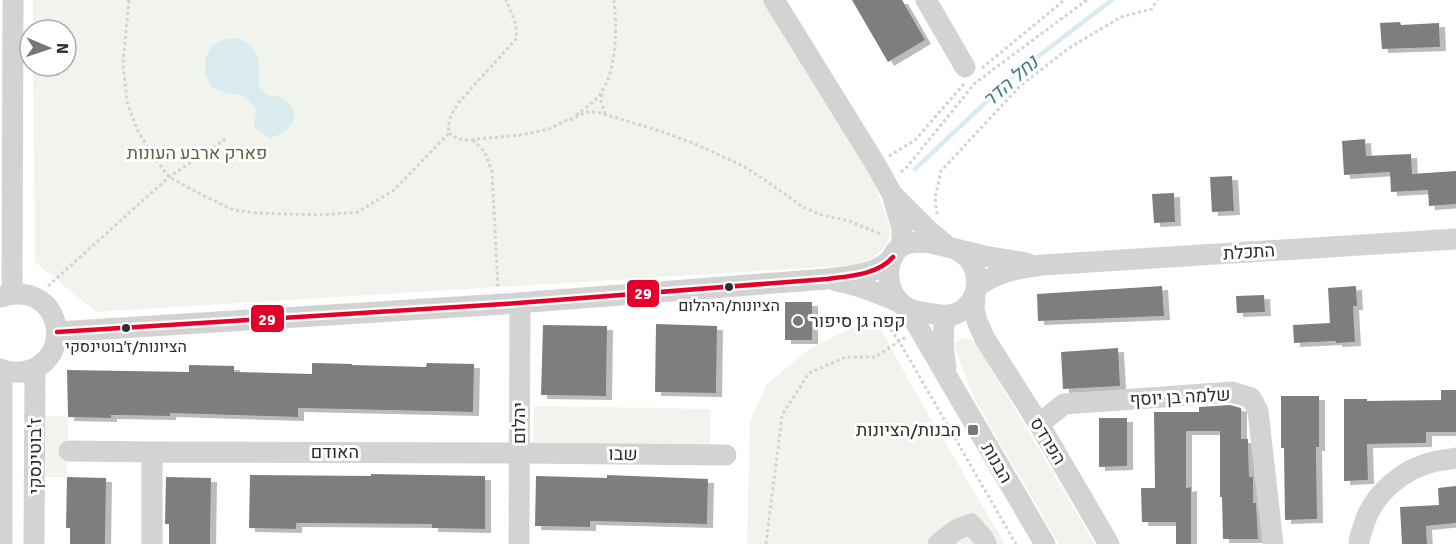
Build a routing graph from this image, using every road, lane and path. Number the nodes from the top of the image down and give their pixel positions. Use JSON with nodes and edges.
{"nodes":[{"id":1,"x":13,"y":0,"type":"edge"},
{"id":2,"x":129,"y":0,"type":"edge"},
{"id":3,"x":506,"y":0,"type":"edge"},
{"id":4,"x":614,"y":0,"type":"edge"},
{"id":5,"x":774,"y":0,"type":"edge"},
{"id":6,"x":926,"y":0,"type":"edge"},
{"id":7,"x":1088,"y":0,"type":"edge"},
{"id":8,"x":1157,"y":0,"type":"edge"},
{"id":9,"x":965,"y":67,"type":"dead end"},
{"id":10,"x":602,"y":92,"type":"junction"},
{"id":11,"x":605,"y":114,"type":"junction"},
{"id":12,"x":570,"y":120,"type":"junction"},
{"id":13,"x":449,"y":133,"type":"junction"},
{"id":14,"x":227,"y":138,"type":"dead end"},
{"id":15,"x":473,"y":140,"type":"junction"},
{"id":16,"x":170,"y":177,"type":"junction"},
{"id":17,"x":889,"y":188,"type":"junction"},
{"id":18,"x":937,"y":215,"type":"dead end"},
{"id":19,"x":1456,"y":239,"type":"edge"},
{"id":20,"x":953,"y":248,"type":"junction"},
{"id":21,"x":899,"y":249,"type":"junction"},
{"id":22,"x":1042,"y":265,"type":"junction"},
{"id":23,"x":827,"y":279,"type":"junction"},
{"id":24,"x":868,"y":290,"type":"junction"},
{"id":25,"x":975,"y":292,"type":"junction"},
{"id":26,"x":6,"y":296,"type":"edge"},
{"id":27,"x":37,"y":298,"type":"junction"},
{"id":28,"x":509,"y":304,"type":"junction"},
{"id":29,"x":904,"y":306,"type":"junction"},
{"id":30,"x":949,"y":315,"type":"junction"},
{"id":31,"x":921,"y":329,"type":"junction"},
{"id":32,"x":57,"y":332,"type":"junction"},
{"id":33,"x":985,"y":339,"type":"junction"},
{"id":34,"x":899,"y":341,"type":"junction"},
{"id":35,"x":35,"y":369,"type":"junction"},
{"id":36,"x":1,"y":370,"type":"edge"},
{"id":37,"x":950,"y":380,"type":"junction"},
{"id":38,"x":1039,"y":424,"type":"junction"},
{"id":39,"x":69,"y":450,"type":"dead end"},
{"id":40,"x":152,"y":452,"type":"junction"},
{"id":41,"x":519,"y":453,"type":"junction"},
{"id":42,"x":726,"y":455,"type":"dead end"},
{"id":43,"x":1456,"y":458,"type":"edge"},
{"id":44,"x":984,"y":541,"type":"edge"},
{"id":45,"x":2,"y":544,"type":"edge"},
{"id":46,"x":34,"y":544,"type":"edge"},
{"id":47,"x":152,"y":544,"type":"edge"},
{"id":48,"x":519,"y":544,"type":"edge"},
{"id":49,"x":766,"y":544,"type":"edge"},
{"id":50,"x":939,"y":544,"type":"edge"},
{"id":51,"x":1016,"y":544,"type":"edge"},
{"id":52,"x":1045,"y":544,"type":"edge"},
{"id":53,"x":1109,"y":544,"type":"edge"},
{"id":54,"x":1273,"y":544,"type":"edge"},
{"id":55,"x":1359,"y":544,"type":"edge"}],
"edges":[{"from":1,"to":26,"type":"street"},
{"from":2,"to":16,"type":"path"},
{"from":3,"to":13,"type":"path"},
{"from":4,"to":10,"type":"path"},
{"from":5,"to":17,"type":"street"},
{"from":6,"to":9,"type":"street"},
{"from":7,"to":17,"type":"path"},
{"from":8,"to":18,"type":"path"},
{"from":10,"to":11,"type":"path"},
{"from":10,"to":12,"type":"path"},
{"from":11,"to":12,"type":"path"},
{"from":11,"to":21,"type":"path"},
{"from":12,"to":15,"type":"path"},
{"from":13,"to":15,"type":"path"},
{"from":13,"to":16,"type":"path"},
{"from":14,"to":16,"type":"path"},
{"from":15,"to":28,"type":"path"},
{"from":16,"to":27,"type":"path"},
{"from":17,"to":20,"type":"street"},
{"from":17,"to":21,"type":"street"},
{"from":19,"to":22,"type":"street","name":"התכלת"},
{"from":20,"to":21,"type":"street"},
{"from":20,"to":22,"type":"street","name":"התכלת"},
{"from":20,"to":25,"type":"street"},
{"from":21,"to":23,"type":"street"},
{"from":21,"to":29,"type":"street"},
{"from":22,"to":25,"type":"street","name":"התכלת"},
{"from":23,"to":24,"type":"street"},
{"from":23,"to":28,"type":"street"},
{"from":24,"to":29,"type":"street"},
{"from":24,"to":34,"type":"path"},
{"from":25,"to":30,"type":"street"},
{"from":25,"to":33,"type":"street","name":"הפרדס"},
{"from":26,"to":27,"type":"street"},
{"from":27,"to":32,"type":"street"},
{"from":28,"to":32,"type":"street"},
{"from":28,"to":41,"type":"street","name":"יהלום"},
{"from":29,"to":30,"type":"street"},
{"from":29,"to":31,"type":"street","name":"הבנות"},
{"from":30,"to":33,"type":"street","name":"הפרדס"},
{"from":30,"to":37,"type":"street","name":"הבנות"},
{"from":31,"to":34,"type":"path"},
{"from":31,"to":37,"type":"street","name":"הבנות"},
{"from":32,"to":35,"type":"street"},
{"from":33,"to":38,"type":"street","name":"הפרדס"},
{"from":34,"to":49,"type":"path"},
{"from":34,"to":51,"type":"path"},
{"from":35,"to":36,"type":"street"},
{"from":35,"to":46,"type":"street","name":"ז'בוטינסקי"},
{"from":36,"to":45,"type":"street","name":"ז'בוטינסקי"},
{"from":37,"to":52,"type":"street","name":"הבנות"},
{"from":38,"to":53,"type":"street","name":"הפרדס"},
{"from":38,"to":54,"type":"street","name":"שלמה בן יוסף"},
{"from":39,"to":40,"type":"street","name":"האודם"},
{"from":40,"to":41,"type":"street","name":"האודם"},
{"from":40,"to":47,"type":"street"},
{"from":41,"to":42,"type":"street","name":"שבו"},
{"from":41,"to":48,"type":"street","name":"יהלום"},
{"from":43,"to":55,"type":"street"},
{"from":44,"to":50,"type":"street"}]}
